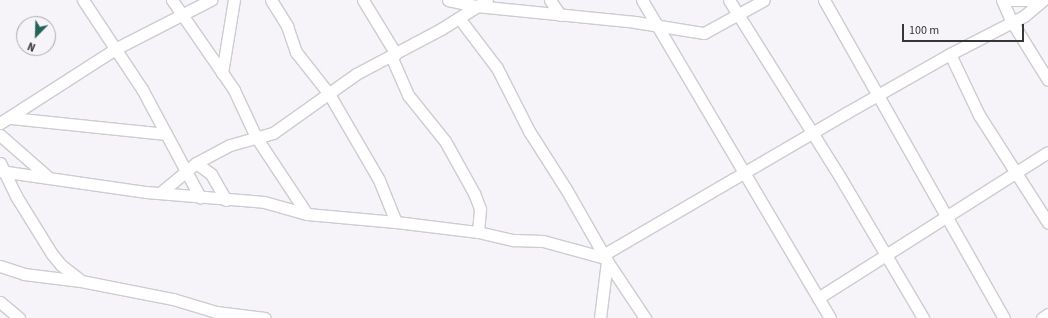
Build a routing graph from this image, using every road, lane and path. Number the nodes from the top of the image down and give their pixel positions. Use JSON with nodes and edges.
{"nodes":[{"id":1,"x":83,"y":0,"type":"edge"},
{"id":2,"x":172,"y":0,"type":"edge"},
{"id":3,"x":211,"y":0,"type":"edge"},
{"id":4,"x":234,"y":0,"type":"edge"},
{"id":5,"x":271,"y":0,"type":"edge"},
{"id":6,"x":363,"y":0,"type":"edge"},
{"id":7,"x":448,"y":0,"type":"edge"},
{"id":8,"x":487,"y":0,"type":"edge"},
{"id":9,"x":550,"y":0,"type":"edge"},
{"id":10,"x":642,"y":0,"type":"edge"},
{"id":11,"x":729,"y":0,"type":"edge"},
{"id":12,"x":764,"y":0,"type":"edge"},
{"id":13,"x":824,"y":0,"type":"edge"},
{"id":14,"x":1002,"y":0,"type":"edge"},
{"id":15,"x":1008,"y":0,"type":"edge"},
{"id":16,"x":1030,"y":0,"type":"edge"},
{"id":17,"x":1043,"y":0,"type":"edge"},
{"id":18,"x":476,"y":6,"type":"junction"},
{"id":19,"x":560,"y":15,"type":"junction"},
{"id":20,"x":739,"y":15,"type":"junction"},
{"id":21,"x":182,"y":16,"type":"junction"},
{"id":22,"x":459,"y":18,"type":"junction"},
{"id":23,"x":1012,"y":22,"type":"junction"},
{"id":24,"x":724,"y":24,"type":"junction"},
{"id":25,"x":659,"y":28,"type":"junction"},
{"id":26,"x":750,"y":33,"type":"junction"},
{"id":27,"x":117,"y":48,"type":"junction"},
{"id":28,"x":950,"y":54,"type":"junction"},
{"id":29,"x":393,"y":55,"type":"junction"},
{"id":30,"x":222,"y":73,"type":"junction"},
{"id":31,"x":1048,"y":80,"type":"edge"},
{"id":32,"x":328,"y":94,"type":"junction"},
{"id":33,"x":879,"y":95,"type":"junction"},
{"id":34,"x":11,"y":118,"type":"junction"},
{"id":35,"x":0,"y":123,"type":"edge"},
{"id":36,"x":812,"y":133,"type":"junction"},
{"id":37,"x":166,"y":134,"type":"junction"},
{"id":38,"x":0,"y":135,"type":"edge"},
{"id":39,"x":256,"y":137,"type":"junction"},
{"id":40,"x":1048,"y":152,"type":"edge"},
{"id":41,"x":192,"y":166,"type":"junction"},
{"id":42,"x":2,"y":169,"type":"edge"},
{"id":43,"x":1017,"y":172,"type":"junction"},
{"id":44,"x":743,"y":173,"type":"junction"},
{"id":45,"x":48,"y":178,"type":"junction"},
{"id":46,"x":160,"y":193,"type":"junction"},
{"id":47,"x":200,"y":197,"type":"junction"},
{"id":48,"x":226,"y":200,"type":"junction"},
{"id":49,"x":307,"y":214,"type":"junction"},
{"id":50,"x":946,"y":216,"type":"junction"},
{"id":51,"x":396,"y":222,"type":"junction"},
{"id":52,"x":1048,"y":222,"type":"edge"},
{"id":53,"x":478,"y":232,"type":"junction"},
{"id":54,"x":885,"y":254,"type":"junction"},
{"id":55,"x":605,"y":258,"type":"junction"},
{"id":56,"x":0,"y":266,"type":"edge"},
{"id":57,"x":81,"y":281,"type":"junction"},
{"id":58,"x":818,"y":298,"type":"junction"},
{"id":59,"x":0,"y":302,"type":"edge"},
{"id":60,"x":1048,"y":314,"type":"edge"},
{"id":61,"x":214,"y":315,"type":"edge"},
{"id":62,"x":19,"y":318,"type":"edge"},
{"id":63,"x":265,"y":318,"type":"edge"},
{"id":64,"x":600,"y":318,"type":"edge"},
{"id":65,"x":645,"y":318,"type":"edge"},
{"id":66,"x":830,"y":318,"type":"edge"},
{"id":67,"x":923,"y":318,"type":"edge"},
{"id":68,"x":1004,"y":318,"type":"edge"},
{"id":69,"x":1042,"y":318,"type":"edge"}],
"edges":[{"from":1,"to":27,"type":"street"},
{"from":2,"to":21,"type":"street"},
{"from":3,"to":21,"type":"street"},
{"from":4,"to":30,"type":"street"},
{"from":5,"to":32,"type":"street"},
{"from":6,"to":29,"type":"street"},
{"from":7,"to":18,"type":"street"},
{"from":8,"to":18,"type":"street"},
{"from":9,"to":19,"type":"street"},
{"from":10,"to":25,"type":"street"},
{"from":11,"to":20,"type":"street"},
{"from":12,"to":20,"type":"street"},
{"from":13,"to":33,"type":"street"},
{"from":14,"to":23,"type":"street"},
{"from":15,"to":16,"type":"street"},
{"from":17,"to":23,"type":"street"},
{"from":18,"to":19,"type":"street"},
{"from":18,"to":22,"type":"street"},
{"from":19,"to":25,"type":"street"},
{"from":20,"to":24,"type":"street"},
{"from":20,"to":26,"type":"street"},
{"from":21,"to":27,"type":"street"},
{"from":21,"to":30,"type":"street"},
{"from":22,"to":29,"type":"street"},
{"from":22,"to":55,"type":"street"},
{"from":23,"to":28,"type":"street"},
{"from":23,"to":31,"type":"street"},
{"from":24,"to":25,"type":"street"},
{"from":24,"to":26,"type":"street"},
{"from":25,"to":44,"type":"street"},
{"from":26,"to":36,"type":"street"},
{"from":27,"to":34,"type":"street"},
{"from":27,"to":37,"type":"street"},
{"from":28,"to":33,"type":"street"},
{"from":28,"to":43,"type":"street"},
{"from":29,"to":32,"type":"street"},
{"from":29,"to":53,"type":"street"},
{"from":30,"to":39,"type":"street"},
{"from":32,"to":39,"type":"street"},
{"from":32,"to":51,"type":"street"},
{"from":33,"to":36,"type":"street"},
{"from":33,"to":50,"type":"street"},
{"from":34,"to":35,"type":"street"},
{"from":34,"to":37,"type":"street"},
{"from":36,"to":44,"type":"street"},
{"from":36,"to":54,"type":"street"},
{"from":37,"to":41,"type":"street"},
{"from":38,"to":45,"type":"street"},
{"from":39,"to":41,"type":"street"},
{"from":39,"to":49,"type":"street"},
{"from":40,"to":43,"type":"street"},
{"from":41,"to":46,"type":"street"},
{"from":41,"to":47,"type":"street"},
{"from":41,"to":48,"type":"street"},
{"from":42,"to":45,"type":"street"},
{"from":42,"to":57,"type":"street"},
{"from":43,"to":50,"type":"street"},
{"from":43,"to":52,"type":"street"},
{"from":44,"to":55,"type":"street"},
{"from":44,"to":58,"type":"street"},
{"from":45,"to":46,"type":"street"},
{"from":46,"to":47,"type":"street"},
{"from":47,"to":48,"type":"street"},
{"from":48,"to":49,"type":"street"},
{"from":49,"to":51,"type":"street"},
{"from":50,"to":54,"type":"street"},
{"from":50,"to":68,"type":"street"},
{"from":51,"to":53,"type":"street"},
{"from":53,"to":55,"type":"street"},
{"from":54,"to":58,"type":"street"},
{"from":54,"to":67,"type":"street"},
{"from":55,"to":64,"type":"street"},
{"from":55,"to":65,"type":"street"},
{"from":56,"to":57,"type":"street"},
{"from":57,"to":61,"type":"street"},
{"from":58,"to":66,"type":"street"},
{"from":59,"to":62,"type":"street"},
{"from":60,"to":69,"type":"street"},
{"from":61,"to":63,"type":"street"}]}
